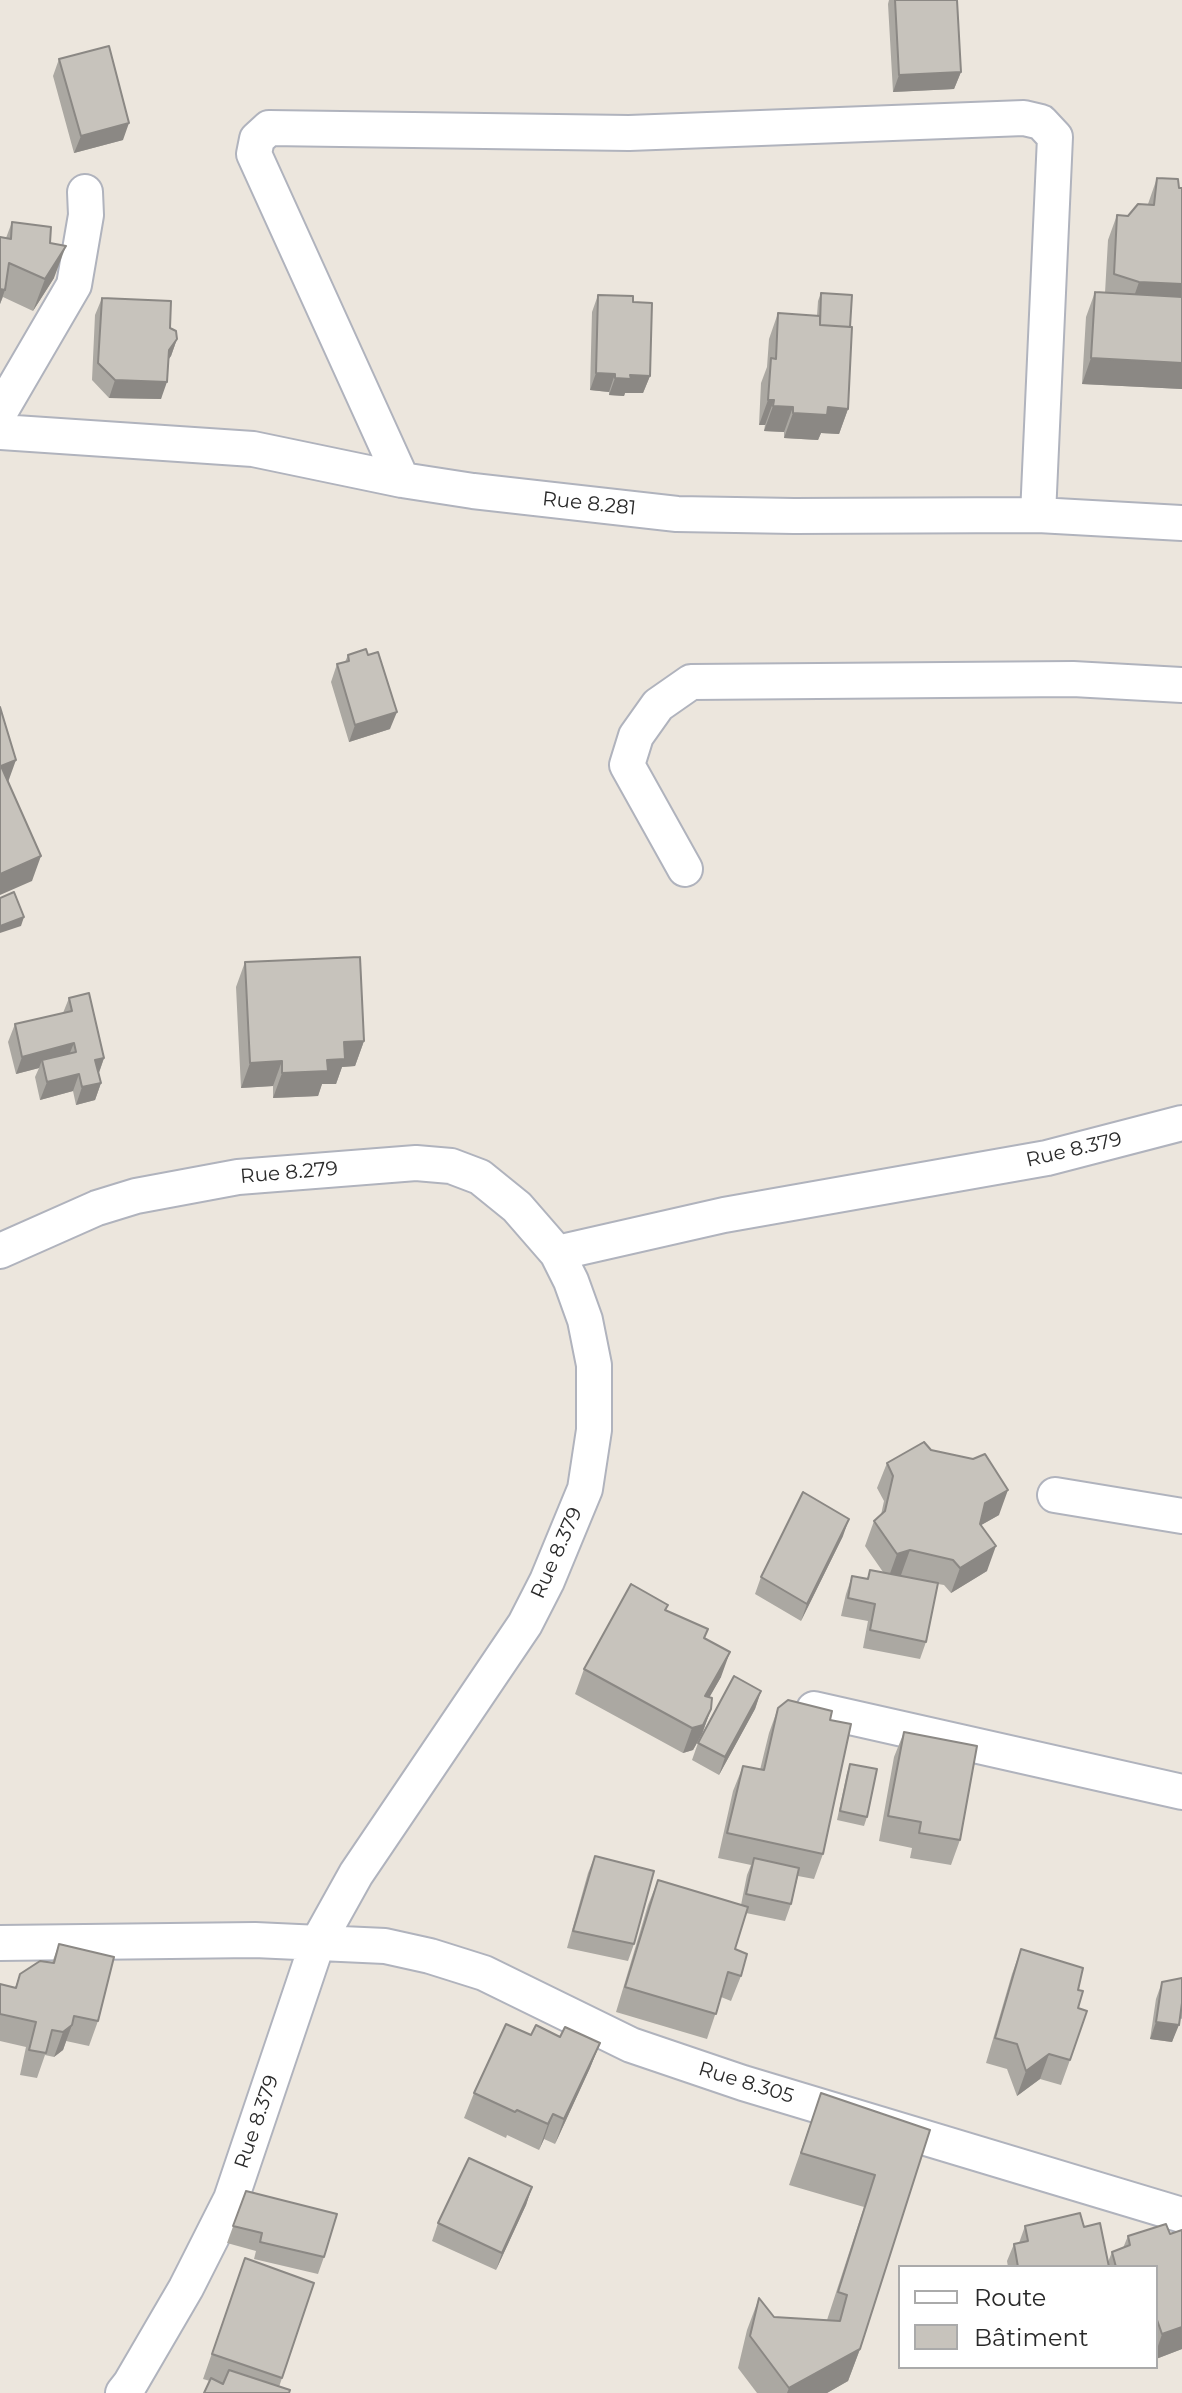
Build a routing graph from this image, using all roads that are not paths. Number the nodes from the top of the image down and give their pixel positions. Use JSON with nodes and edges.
{"nodes":[{"id":1,"x":85,"y":192,"type":"dead end"},
{"id":2,"x":0,"y":412,"type":"edge"},
{"id":3,"x":0,"y":432,"type":"edge"},
{"id":4,"x":402,"y":480,"type":"junction"},
{"id":5,"x":1038,"y":515,"type":"junction"},
{"id":6,"x":1182,"y":523,"type":"edge"},
{"id":7,"x":1182,"y":685,"type":"edge"},
{"id":8,"x":685,"y":869,"type":"dead end"},
{"id":9,"x":1182,"y":1123,"type":"edge"},
{"id":10,"x":0,"y":1251,"type":"edge"},
{"id":11,"x":557,"y":1253,"type":"junction"},
{"id":12,"x":1055,"y":1495,"type":"dead end"},
{"id":13,"x":1182,"y":1516,"type":"edge"},
{"id":14,"x":814,"y":1709,"type":"edge"},
{"id":15,"x":1182,"y":1792,"type":"edge"},
{"id":16,"x":0,"y":1943,"type":"edge"},
{"id":17,"x":317,"y":1944,"type":"junction"},
{"id":18,"x":1182,"y":2215,"type":"edge"},
{"id":19,"x":123,"y":2393,"type":"edge"}],
"edges":[{"from":1,"to":2,"type":"street"},
{"from":3,"to":4,"type":"street","name":"Rue 8.281"},
{"from":4,"to":5,"type":"street","name":"Rue 8.281"},
{"from":4,"to":5,"type":"street"},
{"from":5,"to":6,"type":"street","name":"Rue 8.281"},
{"from":7,"to":8,"type":"street"},
{"from":9,"to":11,"type":"street","name":"Rue 8.379"},
{"from":10,"to":11,"type":"street","name":"Rue 8.279"},
{"from":11,"to":17,"type":"street","name":"Rue 8.379"},
{"from":12,"to":13,"type":"street"},
{"from":14,"to":15,"type":"street"},
{"from":16,"to":17,"type":"street","name":"Rue 8.305"},
{"from":17,"to":18,"type":"street","name":"Rue 8.305"},
{"from":17,"to":19,"type":"street","name":"Rue 8.379"}]}
